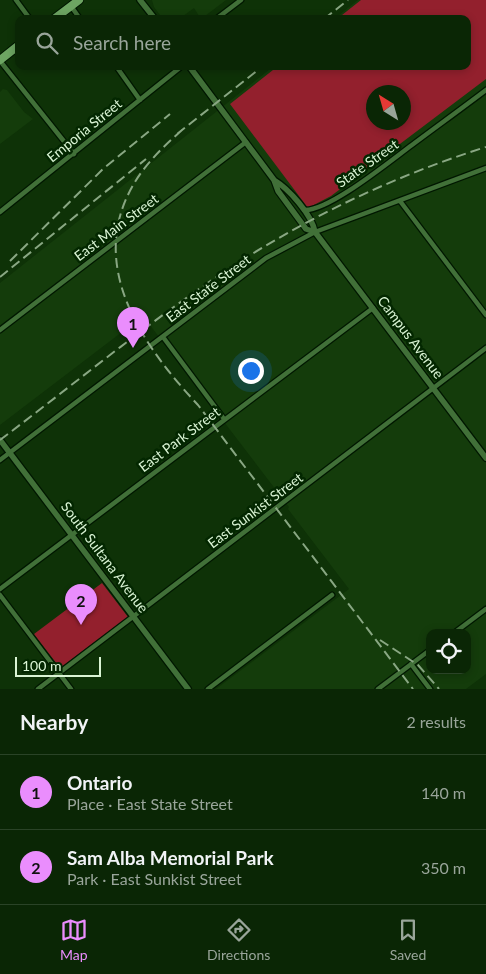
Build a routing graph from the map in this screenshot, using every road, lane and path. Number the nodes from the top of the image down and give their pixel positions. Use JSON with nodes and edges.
{"nodes":[{"id":1,"x":16,"y":0,"type":"edge"},
{"id":2,"x":79,"y":0,"type":"edge"},
{"id":3,"x":140,"y":0,"type":"edge"},
{"id":4,"x":241,"y":0,"type":"edge"},
{"id":5,"x":71,"y":6,"type":"junction"},
{"id":6,"x":27,"y":15,"type":"edge"},
{"id":7,"x":59,"y":15,"type":"edge"},
{"id":8,"x":77,"y":15,"type":"edge"},
{"id":9,"x":152,"y":15,"type":"edge"},
{"id":10,"x":221,"y":15,"type":"edge"},
{"id":11,"x":15,"y":49,"type":"edge"},
{"id":12,"x":0,"y":61,"type":"edge"},
{"id":13,"x":119,"y":70,"type":"edge"},
{"id":14,"x":177,"y":70,"type":"edge"},
{"id":15,"x":192,"y":70,"type":"edge"},
{"id":16,"x":486,"y":90,"type":"edge"},
{"id":17,"x":140,"y":100,"type":"junction"},
{"id":18,"x":246,"y":142,"type":"junction"},
{"id":19,"x":74,"y":154,"type":"junction"},
{"id":20,"x":486,"y":168,"type":"edge"},
{"id":21,"x":274,"y":180,"type":"junction"},
{"id":22,"x":400,"y":201,"type":"junction"},
{"id":23,"x":304,"y":210,"type":"junction"},
{"id":24,"x":0,"y":212,"type":"edge"},
{"id":25,"x":315,"y":232,"type":"junction"},
{"id":26,"x":373,"y":308,"type":"junction"},
{"id":27,"x":486,"y":315,"type":"edge"},
{"id":28,"x":0,"y":330,"type":"edge"},
{"id":29,"x":163,"y":337,"type":"junction"},
{"id":30,"x":486,"y":348,"type":"edge"},
{"id":31,"x":434,"y":388,"type":"junction"},
{"id":32,"x":224,"y":419,"type":"junction"},
{"id":33,"x":0,"y":440,"type":"edge"},
{"id":34,"x":10,"y":452,"type":"junction"},
{"id":35,"x":486,"y":458,"type":"edge"},
{"id":36,"x":0,"y":460,"type":"edge"},
{"id":37,"x":72,"y":534,"type":"junction"},
{"id":38,"x":0,"y":589,"type":"edge"},
{"id":39,"x":0,"y":595,"type":"edge"},
{"id":40,"x":332,"y":595,"type":"dead end"},
{"id":41,"x":486,"y":609,"type":"edge"},
{"id":42,"x":134,"y":616,"type":"junction"},
{"id":43,"x":459,"y":629,"type":"edge"},
{"id":44,"x":426,"y":653,"type":"edge"},
{"id":45,"x":411,"y":664,"type":"junction"},
{"id":46,"x":59,"y":673,"type":"junction"},
{"id":47,"x":38,"y":689,"type":"edge"},
{"id":48,"x":71,"y":689,"type":"edge"},
{"id":49,"x":188,"y":689,"type":"edge"},
{"id":50,"x":208,"y":689,"type":"edge"},
{"id":51,"x":378,"y":689,"type":"edge"},
{"id":52,"x":430,"y":689,"type":"edge"}],
"edges":[{"from":1,"to":6,"type":"street"},
{"from":2,"to":5,"type":"main road"},
{"from":3,"to":9,"type":"street"},
{"from":4,"to":10,"type":"street"},
{"from":5,"to":7,"type":"main road"},
{"from":5,"to":8,"type":"street"},
{"from":11,"to":12,"type":"main road"},
{"from":12,"to":19,"type":"street"},
{"from":13,"to":17,"type":"street"},
{"from":14,"to":17,"type":"street","name":"Emporia Street"},
{"from":15,"to":18,"type":"street","name":"Campus Avenue"},
{"from":16,"to":23,"type":"street","name":"State Street"},
{"from":17,"to":19,"type":"street","name":"Emporia Street"},
{"from":18,"to":21,"type":"street","name":"Campus Avenue"},
{"from":18,"to":28,"type":"street","name":"East Main Street"},
{"from":19,"to":24,"type":"street","name":"Emporia Street"},
{"from":20,"to":22,"type":"street","name":"East State Street"},
{"from":21,"to":23,"type":"street","name":"Campus Avenue"},
{"from":21,"to":25,"type":"street","name":"Campus Avenue"},
{"from":22,"to":25,"type":"street","name":"East State Street"},
{"from":22,"to":27,"type":"street"},
{"from":23,"to":25,"type":"street","name":"Campus Avenue"},
{"from":25,"to":26,"type":"street","name":"Campus Avenue"},
{"from":25,"to":29,"type":"street","name":"East State Street"},
{"from":26,"to":31,"type":"street","name":"Campus Avenue"},
{"from":26,"to":32,"type":"street","name":"East Park Street"},
{"from":29,"to":32,"type":"street"},
{"from":29,"to":34,"type":"street","name":"East State Street"},
{"from":30,"to":31,"type":"street","name":"East Sunkist Street"},
{"from":31,"to":35,"type":"street","name":"Campus Avenue"},
{"from":31,"to":42,"type":"street","name":"East Sunkist Street"},
{"from":32,"to":37,"type":"street","name":"East Park Street"},
{"from":33,"to":34,"type":"street","name":"South Sultana Avenue"},
{"from":34,"to":36,"type":"street","name":"East State Street"},
{"from":34,"to":37,"type":"street","name":"South Sultana Avenue"},
{"from":37,"to":38,"type":"street","name":"East Park Street"},
{"from":37,"to":42,"type":"street","name":"South Sultana Avenue"},
{"from":39,"to":46,"type":"street"},
{"from":40,"to":50,"type":"street"},
{"from":41,"to":43,"type":"street"},
{"from":42,"to":46,"type":"street","name":"East Sunkist Street"},
{"from":42,"to":49,"type":"street","name":"South Sultana Avenue"},
{"from":44,"to":45,"type":"street"},
{"from":45,"to":51,"type":"street"},
{"from":45,"to":52,"type":"street"},
{"from":46,"to":47,"type":"street","name":"East Sunkist Street"},
{"from":46,"to":48,"type":"street"}]}
